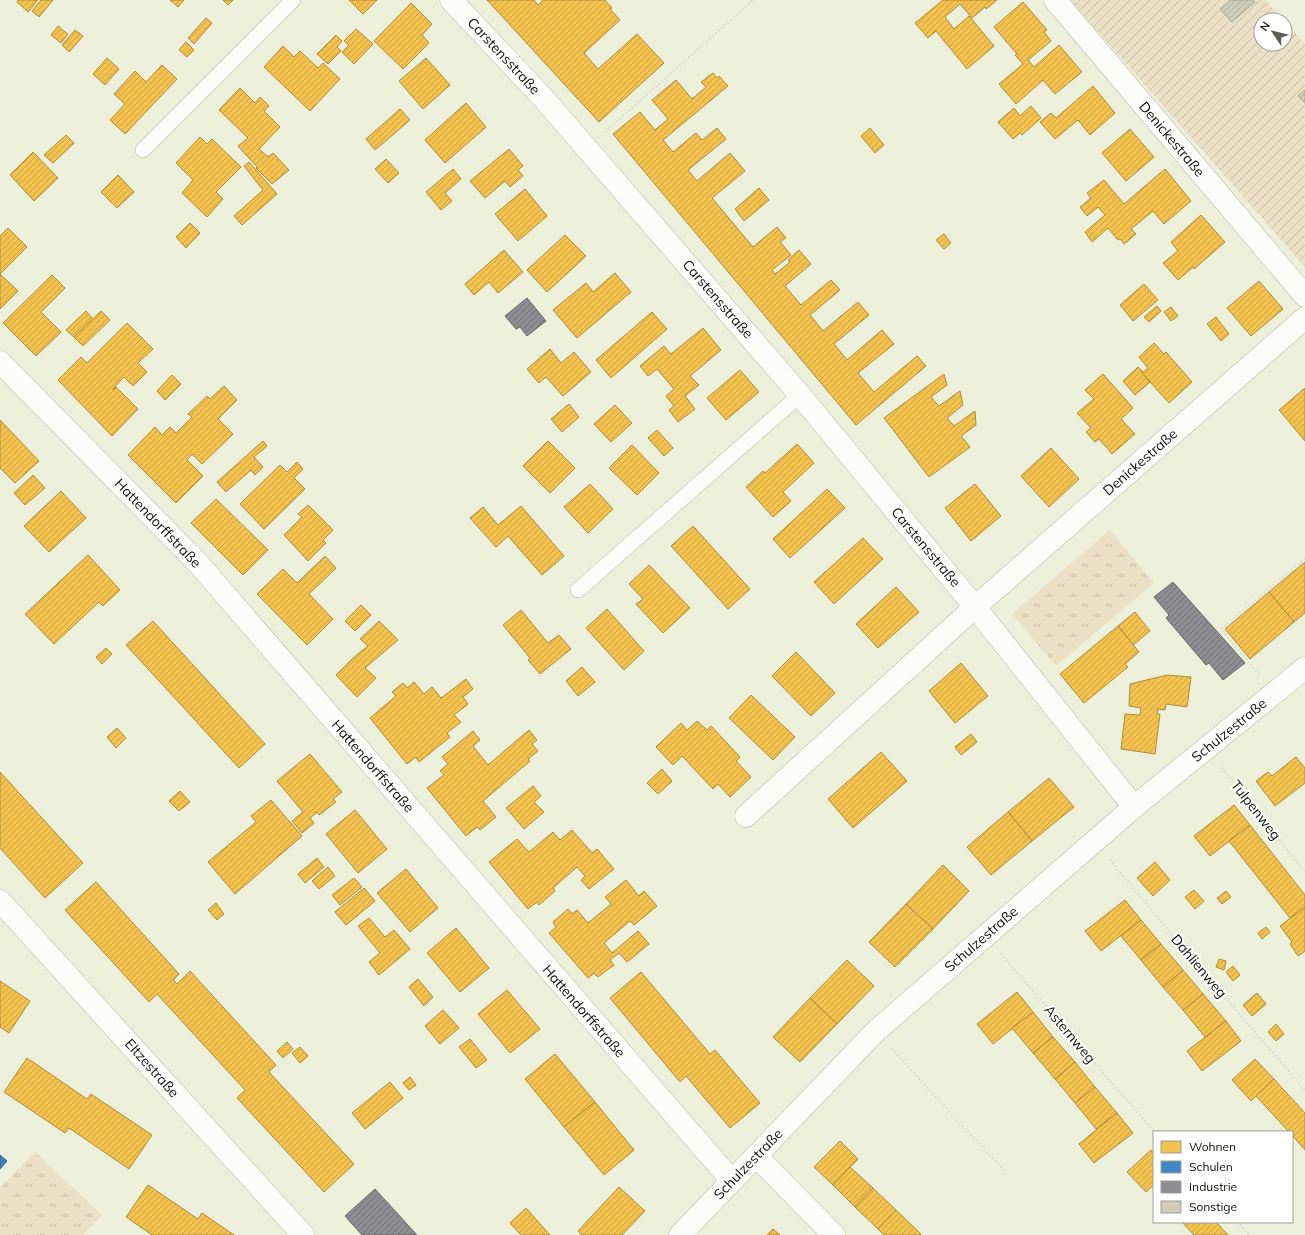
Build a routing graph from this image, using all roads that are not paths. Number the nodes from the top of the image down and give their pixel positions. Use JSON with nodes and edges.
{"nodes":[{"id":1,"x":293,"y":0,"type":"edge"},
{"id":2,"x":451,"y":0,"type":"edge"},
{"id":3,"x":1055,"y":0,"type":"edge"},
{"id":4,"x":143,"y":150,"type":"dead end"},
{"id":5,"x":1305,"y":296,"type":"edge"},
{"id":6,"x":1305,"y":318,"type":"edge"},
{"id":7,"x":0,"y":362,"type":"edge"},
{"id":8,"x":800,"y":395,"type":"junction"},
{"id":9,"x":578,"y":590,"type":"dead end"},
{"id":10,"x":975,"y":607,"type":"junction"},
{"id":11,"x":1305,"y":668,"type":"edge"},
{"id":12,"x":1134,"y":807,"type":"junction"},
{"id":13,"x":746,"y":816,"type":"dead end"},
{"id":14,"x":0,"y":901,"type":"edge"},
{"id":15,"x":756,"y":1156,"type":"junction"},
{"id":16,"x":732,"y":1182,"type":"junction"},
{"id":17,"x":303,"y":1235,"type":"edge"},
{"id":18,"x":680,"y":1235,"type":"edge"},
{"id":19,"x":834,"y":1235,"type":"edge"}],
"edges":[{"from":1,"to":4,"type":"lane"},
{"from":2,"to":8,"type":"street","name":"Carstensstraße"},
{"from":3,"to":5,"type":"street","name":"Denickestraße"},
{"from":6,"to":10,"type":"street","name":"Denickestraße"},
{"from":7,"to":16,"type":"street","name":"Hattendorffstraße"},
{"from":8,"to":9,"type":"lane"},
{"from":8,"to":10,"type":"street","name":"Carstensstraße"},
{"from":10,"to":12,"type":"street","name":"Carstensstraße"},
{"from":10,"to":13,"type":"street"},
{"from":11,"to":12,"type":"street","name":"Schulzestraße"},
{"from":12,"to":15,"type":"street","name":"Schulzestraße"},
{"from":14,"to":17,"type":"street","name":"Eltzestraße"},
{"from":15,"to":16,"type":"street","name":"Schulzestraße"},
{"from":15,"to":19,"type":"street"},
{"from":16,"to":18,"type":"street","name":"Schulzestraße"}]}
